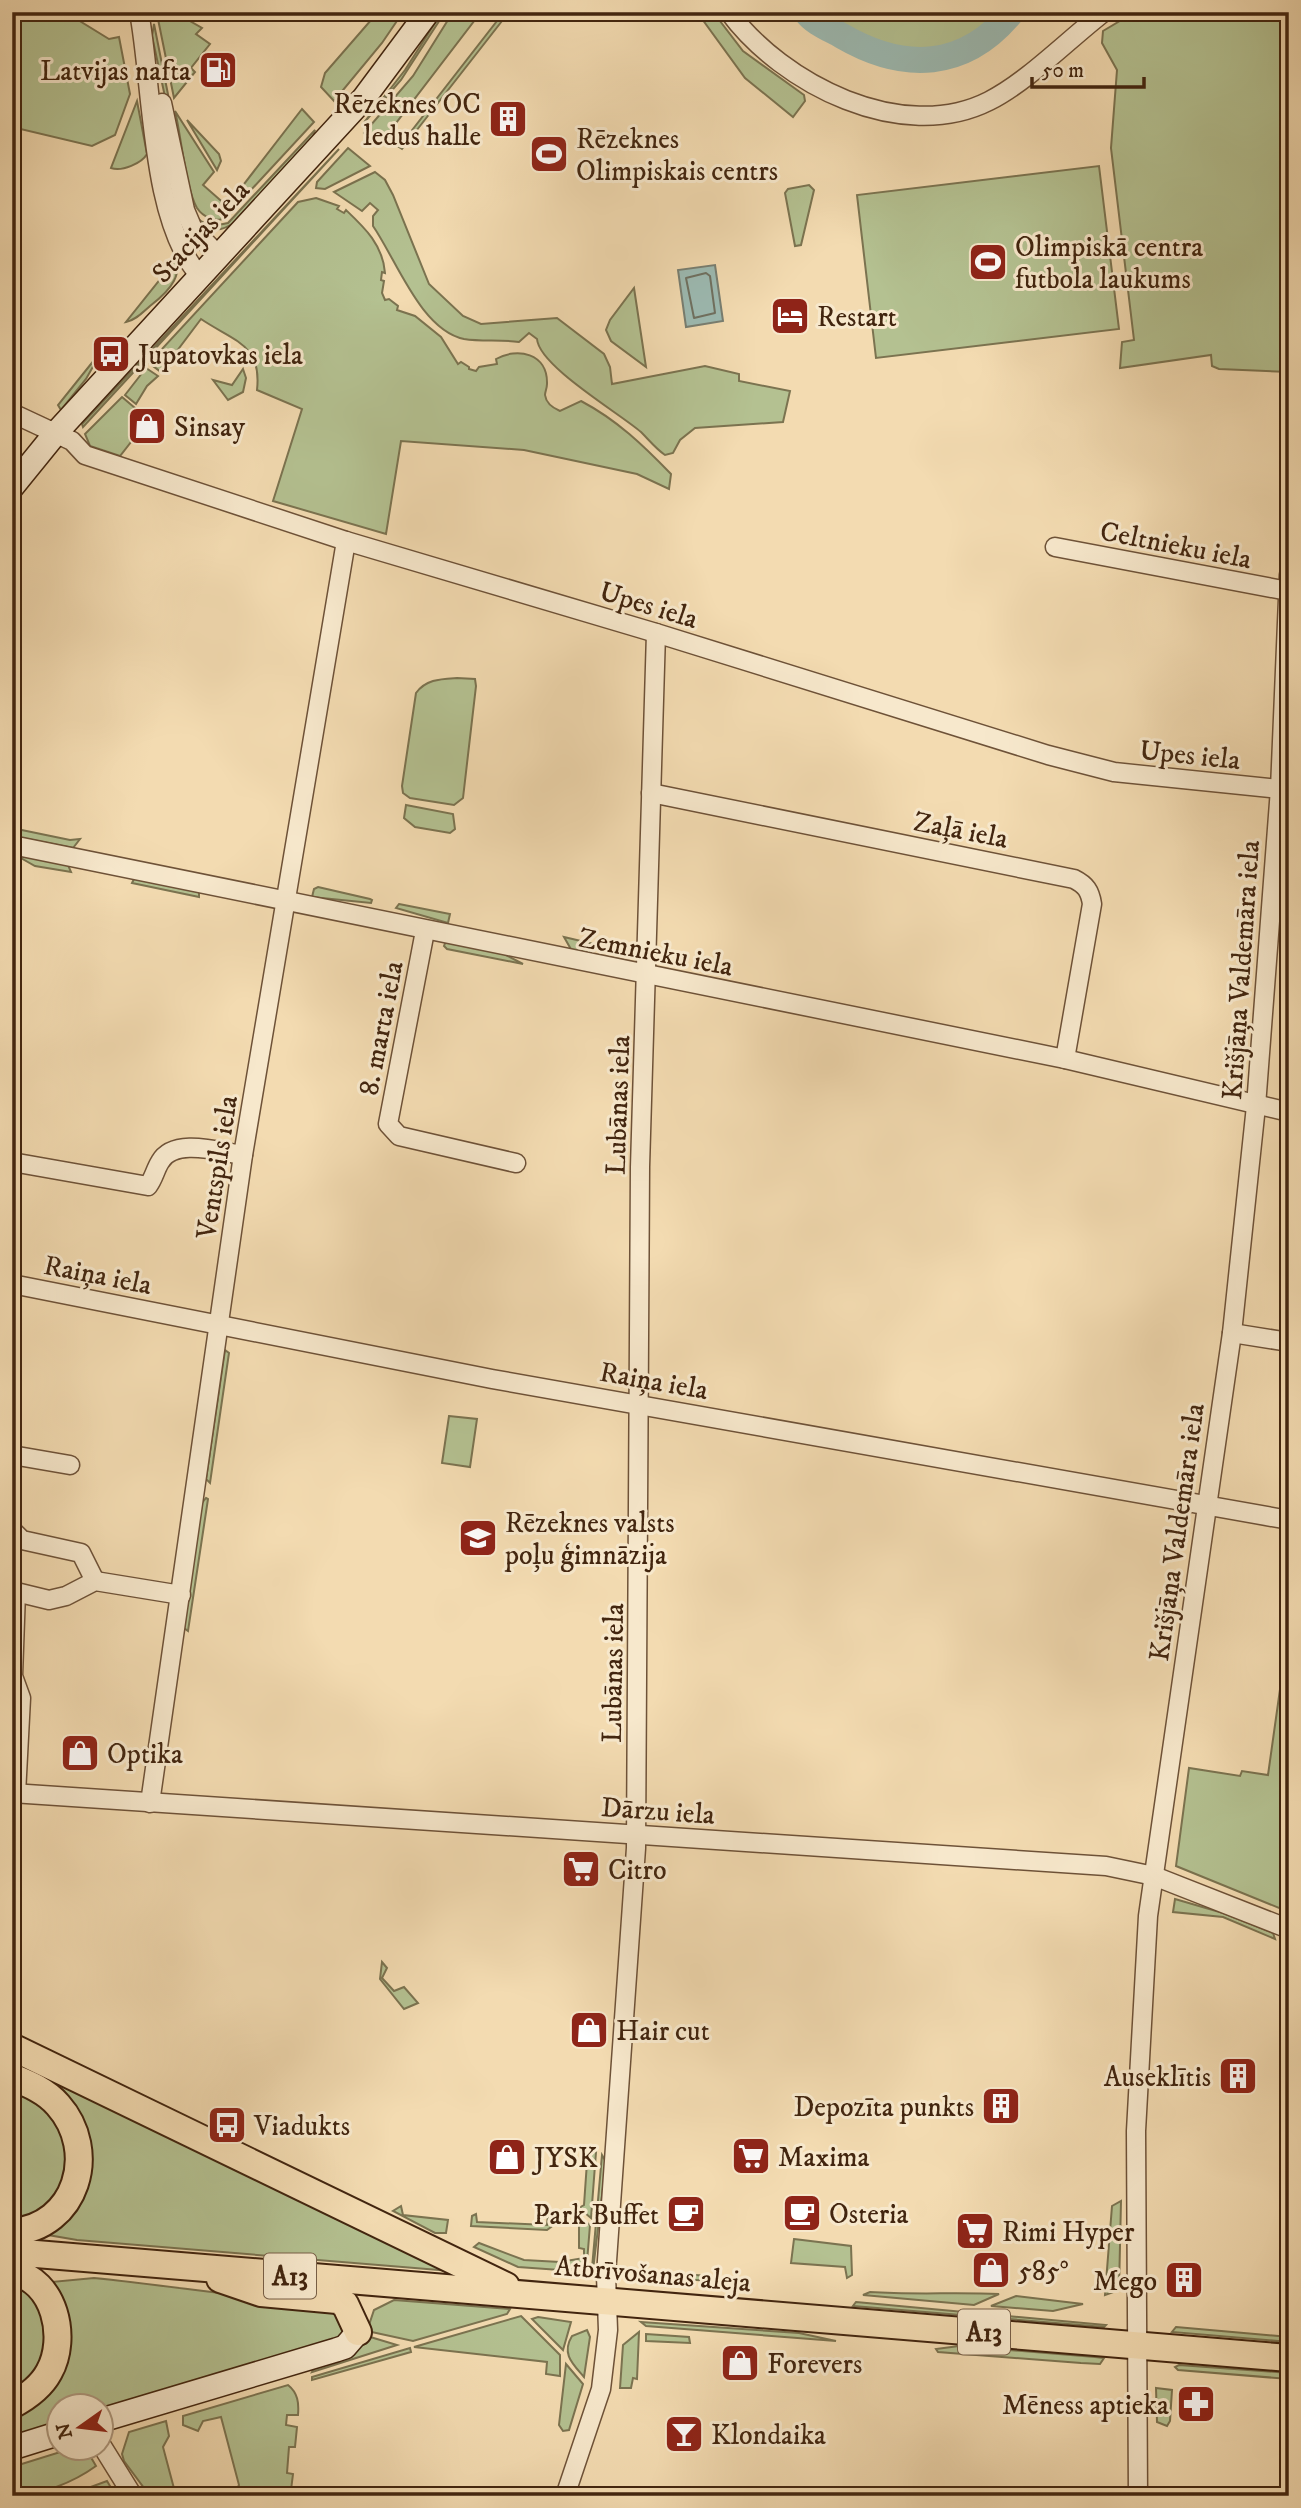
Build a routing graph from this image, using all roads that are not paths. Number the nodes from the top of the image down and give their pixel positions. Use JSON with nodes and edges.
{"nodes":[{"id":1,"x":139,"y":12,"type":"edge"},
{"id":2,"x":428,"y":12,"type":"edge"},
{"id":3,"x":729,"y":12,"type":"edge"},
{"id":4,"x":1104,"y":12,"type":"edge"},
{"id":5,"x":147,"y":57,"type":"junction"},
{"id":6,"x":161,"y":170,"type":"junction"},
{"id":7,"x":191,"y":226,"type":"junction"},
{"id":8,"x":218,"y":256,"type":"junction"},
{"id":9,"x":199,"y":275,"type":"junction"},
{"id":10,"x":12,"y":413,"type":"edge"},
{"id":11,"x":55,"y":434,"type":"junction"},
{"id":12,"x":12,"y":487,"type":"edge"},
{"id":13,"x":346,"y":541,"type":"junction"},
{"id":14,"x":1055,"y":547,"type":"dead end"},
{"id":15,"x":1288,"y":583,"type":"edge"},
{"id":16,"x":656,"y":633,"type":"junction"},
{"id":17,"x":1284,"y":790,"type":"edge"},
{"id":18,"x":651,"y":793,"type":"junction"},
{"id":19,"x":12,"y":845,"type":"edge"},
{"id":20,"x":287,"y":901,"type":"junction"},
{"id":21,"x":425,"y":931,"type":"junction"},
{"id":22,"x":646,"y":976,"type":"junction"},
{"id":23,"x":1065,"y":1059,"type":"junction"},
{"id":24,"x":1256,"y":1106,"type":"junction"},
{"id":25,"x":1289,"y":1112,"type":"edge"},
{"id":26,"x":243,"y":1155,"type":"junction"},
{"id":27,"x":12,"y":1162,"type":"edge"},
{"id":28,"x":516,"y":1163,"type":"dead end"},
{"id":29,"x":12,"y":1284,"type":"edge"},
{"id":30,"x":220,"y":1323,"type":"junction"},
{"id":31,"x":1232,"y":1333,"type":"junction"},
{"id":32,"x":1289,"y":1342,"type":"edge"},
{"id":33,"x":640,"y":1404,"type":"junction"},
{"id":34,"x":12,"y":1455,"type":"edge"},
{"id":35,"x":70,"y":1465,"type":"dead end"},
{"id":36,"x":1206,"y":1505,"type":"junction"},
{"id":37,"x":1289,"y":1520,"type":"edge"},
{"id":38,"x":12,"y":1530,"type":"edge"},
{"id":39,"x":95,"y":1581,"type":"junction"},
{"id":40,"x":14,"y":1592,"type":"edge"},
{"id":41,"x":181,"y":1595,"type":"junction"},
{"id":42,"x":14,"y":1794,"type":"edge"},
{"id":43,"x":150,"y":1803,"type":"junction"},
{"id":44,"x":636,"y":1835,"type":"junction"},
{"id":45,"x":1154,"y":1876,"type":"junction"},
{"id":46,"x":1289,"y":1929,"type":"edge"},
{"id":47,"x":12,"y":2046,"type":"edge"},
{"id":48,"x":12,"y":2077,"type":"edge"},
{"id":49,"x":12,"y":2232,"type":"edge"},
{"id":50,"x":12,"y":2252,"type":"edge"},
{"id":51,"x":189,"y":2267,"type":"junction"},
{"id":52,"x":12,"y":2272,"type":"edge"},
{"id":53,"x":392,"y":2284,"type":"junction"},
{"id":54,"x":524,"y":2294,"type":"junction"},
{"id":55,"x":607,"y":2302,"type":"junction"},
{"id":56,"x":358,"y":2332,"type":"junction"},
{"id":57,"x":1138,"y":2345,"type":"junction"},
{"id":58,"x":1289,"y":2358,"type":"edge"},
{"id":59,"x":12,"y":2405,"type":"edge"},
{"id":60,"x":116,"y":2416,"type":"edge"},
{"id":61,"x":46,"y":2437,"type":"edge"},
{"id":62,"x":12,"y":2448,"type":"edge"},
{"id":63,"x":112,"y":2462,"type":"edge"},
{"id":64,"x":133,"y":2496,"type":"edge"},
{"id":65,"x":565,"y":2496,"type":"edge"},
{"id":66,"x":1138,"y":2496,"type":"edge"}],
"edges":[{"from":1,"to":5,"type":"street"},
{"from":2,"to":8,"type":"main road","name":"Stacijas iela"},
{"from":3,"to":4,"type":"street"},
{"from":5,"to":6,"type":"street"},
{"from":5,"to":7,"type":"street"},
{"from":6,"to":7,"type":"street"},
{"from":6,"to":9,"type":"street"},
{"from":7,"to":8,"type":"street"},
{"from":8,"to":9,"type":"main road","name":"Stacijas iela"},
{"from":9,"to":11,"type":"main road","name":"Stacijas iela"},
{"from":10,"to":11,"type":"street","name":"Upes iela"},
{"from":11,"to":12,"type":"main road","name":"Stacijas iela"},
{"from":11,"to":13,"type":"street","name":"Upes iela"},
{"from":13,"to":16,"type":"street","name":"Upes iela"},
{"from":13,"to":20,"type":"street","name":"Ventspils iela"},
{"from":14,"to":15,"type":"street","name":"Celtnieku iela"},
{"from":15,"to":17,"type":"street","name":"Krišjāņa Valdemāra iela"},
{"from":16,"to":17,"type":"street","name":"Upes iela"},
{"from":16,"to":18,"type":"street","name":"Lubānas iela"},
{"from":17,"to":24,"type":"street","name":"Krišjāņa Valdemāra iela"},
{"from":18,"to":22,"type":"street","name":"Lubānas iela"},
{"from":18,"to":23,"type":"street","name":"Zaļā iela"},
{"from":19,"to":20,"type":"street","name":"Zemnieku iela"},
{"from":20,"to":21,"type":"street","name":"Zemnieku iela"},
{"from":20,"to":26,"type":"street","name":"Ventspils iela"},
{"from":21,"to":22,"type":"street","name":"Zemnieku iela"},
{"from":21,"to":28,"type":"street","name":"8. marta iela"},
{"from":22,"to":23,"type":"street","name":"Zemnieku iela"},
{"from":22,"to":33,"type":"street","name":"Lubānas iela"},
{"from":23,"to":24,"type":"street","name":"Zemnieku iela"},
{"from":24,"to":25,"type":"street","name":"Zemnieku iela"},
{"from":24,"to":31,"type":"street","name":"Krišjāņa Valdemāra iela"},
{"from":26,"to":27,"type":"street"},
{"from":26,"to":30,"type":"street","name":"Ventspils iela"},
{"from":29,"to":30,"type":"street","name":"Raiņa iela"},
{"from":30,"to":33,"type":"street","name":"Raiņa iela"},
{"from":30,"to":41,"type":"street","name":"Ventspils iela"},
{"from":31,"to":32,"type":"street"},
{"from":31,"to":36,"type":"street","name":"Krišjāņa Valdemāra iela"},
{"from":33,"to":36,"type":"street","name":"Raiņa iela"},
{"from":33,"to":44,"type":"street","name":"Lubānas iela"},
{"from":34,"to":35,"type":"street"},
{"from":36,"to":37,"type":"street","name":"Raiņa iela"},
{"from":36,"to":45,"type":"street","name":"Krišjāņa Valdemāra iela"},
{"from":38,"to":39,"type":"street"},
{"from":39,"to":40,"type":"street"},
{"from":39,"to":41,"type":"street"},
{"from":40,"to":42,"type":"street"},
{"from":41,"to":43,"type":"street","name":"Ventspils iela"},
{"from":42,"to":43,"type":"street","name":"Dārzu iela"},
{"from":43,"to":44,"type":"street","name":"Dārzu iela"},
{"from":44,"to":45,"type":"street","name":"Dārzu iela"},
{"from":44,"to":55,"type":"street","name":"Lubānas iela"},
{"from":45,"to":46,"type":"street","name":"Dārzu iela"},
{"from":45,"to":57,"type":"street","name":"Krišjāņa Valdemāra iela"},
{"from":47,"to":54,"type":"main road"},
{"from":48,"to":49,"type":"main road"},
{"from":50,"to":51,"type":"main road","name":"Atbrīvošanas aleja","number":"A13"},
{"from":51,"to":53,"type":"main road","name":"Atbrīvošanas aleja","number":"A13"},
{"from":51,"to":56,"type":"main road"},
{"from":52,"to":59,"type":"main road"},
{"from":53,"to":54,"type":"main road","name":"Atbrīvošanas aleja","number":"A13"},
{"from":53,"to":56,"type":"main road"},
{"from":54,"to":55,"type":"main road","name":"Atbrīvošanas aleja","number":"A13"},
{"from":55,"to":57,"type":"main road","name":"Atbrīvošanas aleja","number":"A13"},
{"from":55,"to":65,"type":"street","name":"Lubānas iela"},
{"from":56,"to":60,"type":"main road"},
{"from":57,"to":58,"type":"main road","name":"Atbrīvošanas aleja","number":"A13"},
{"from":57,"to":66,"type":"street","name":"Krišjāņa Valdemāra iela"},
{"from":61,"to":62,"type":"main road"},
{"from":63,"to":64,"type":"street"}]}
